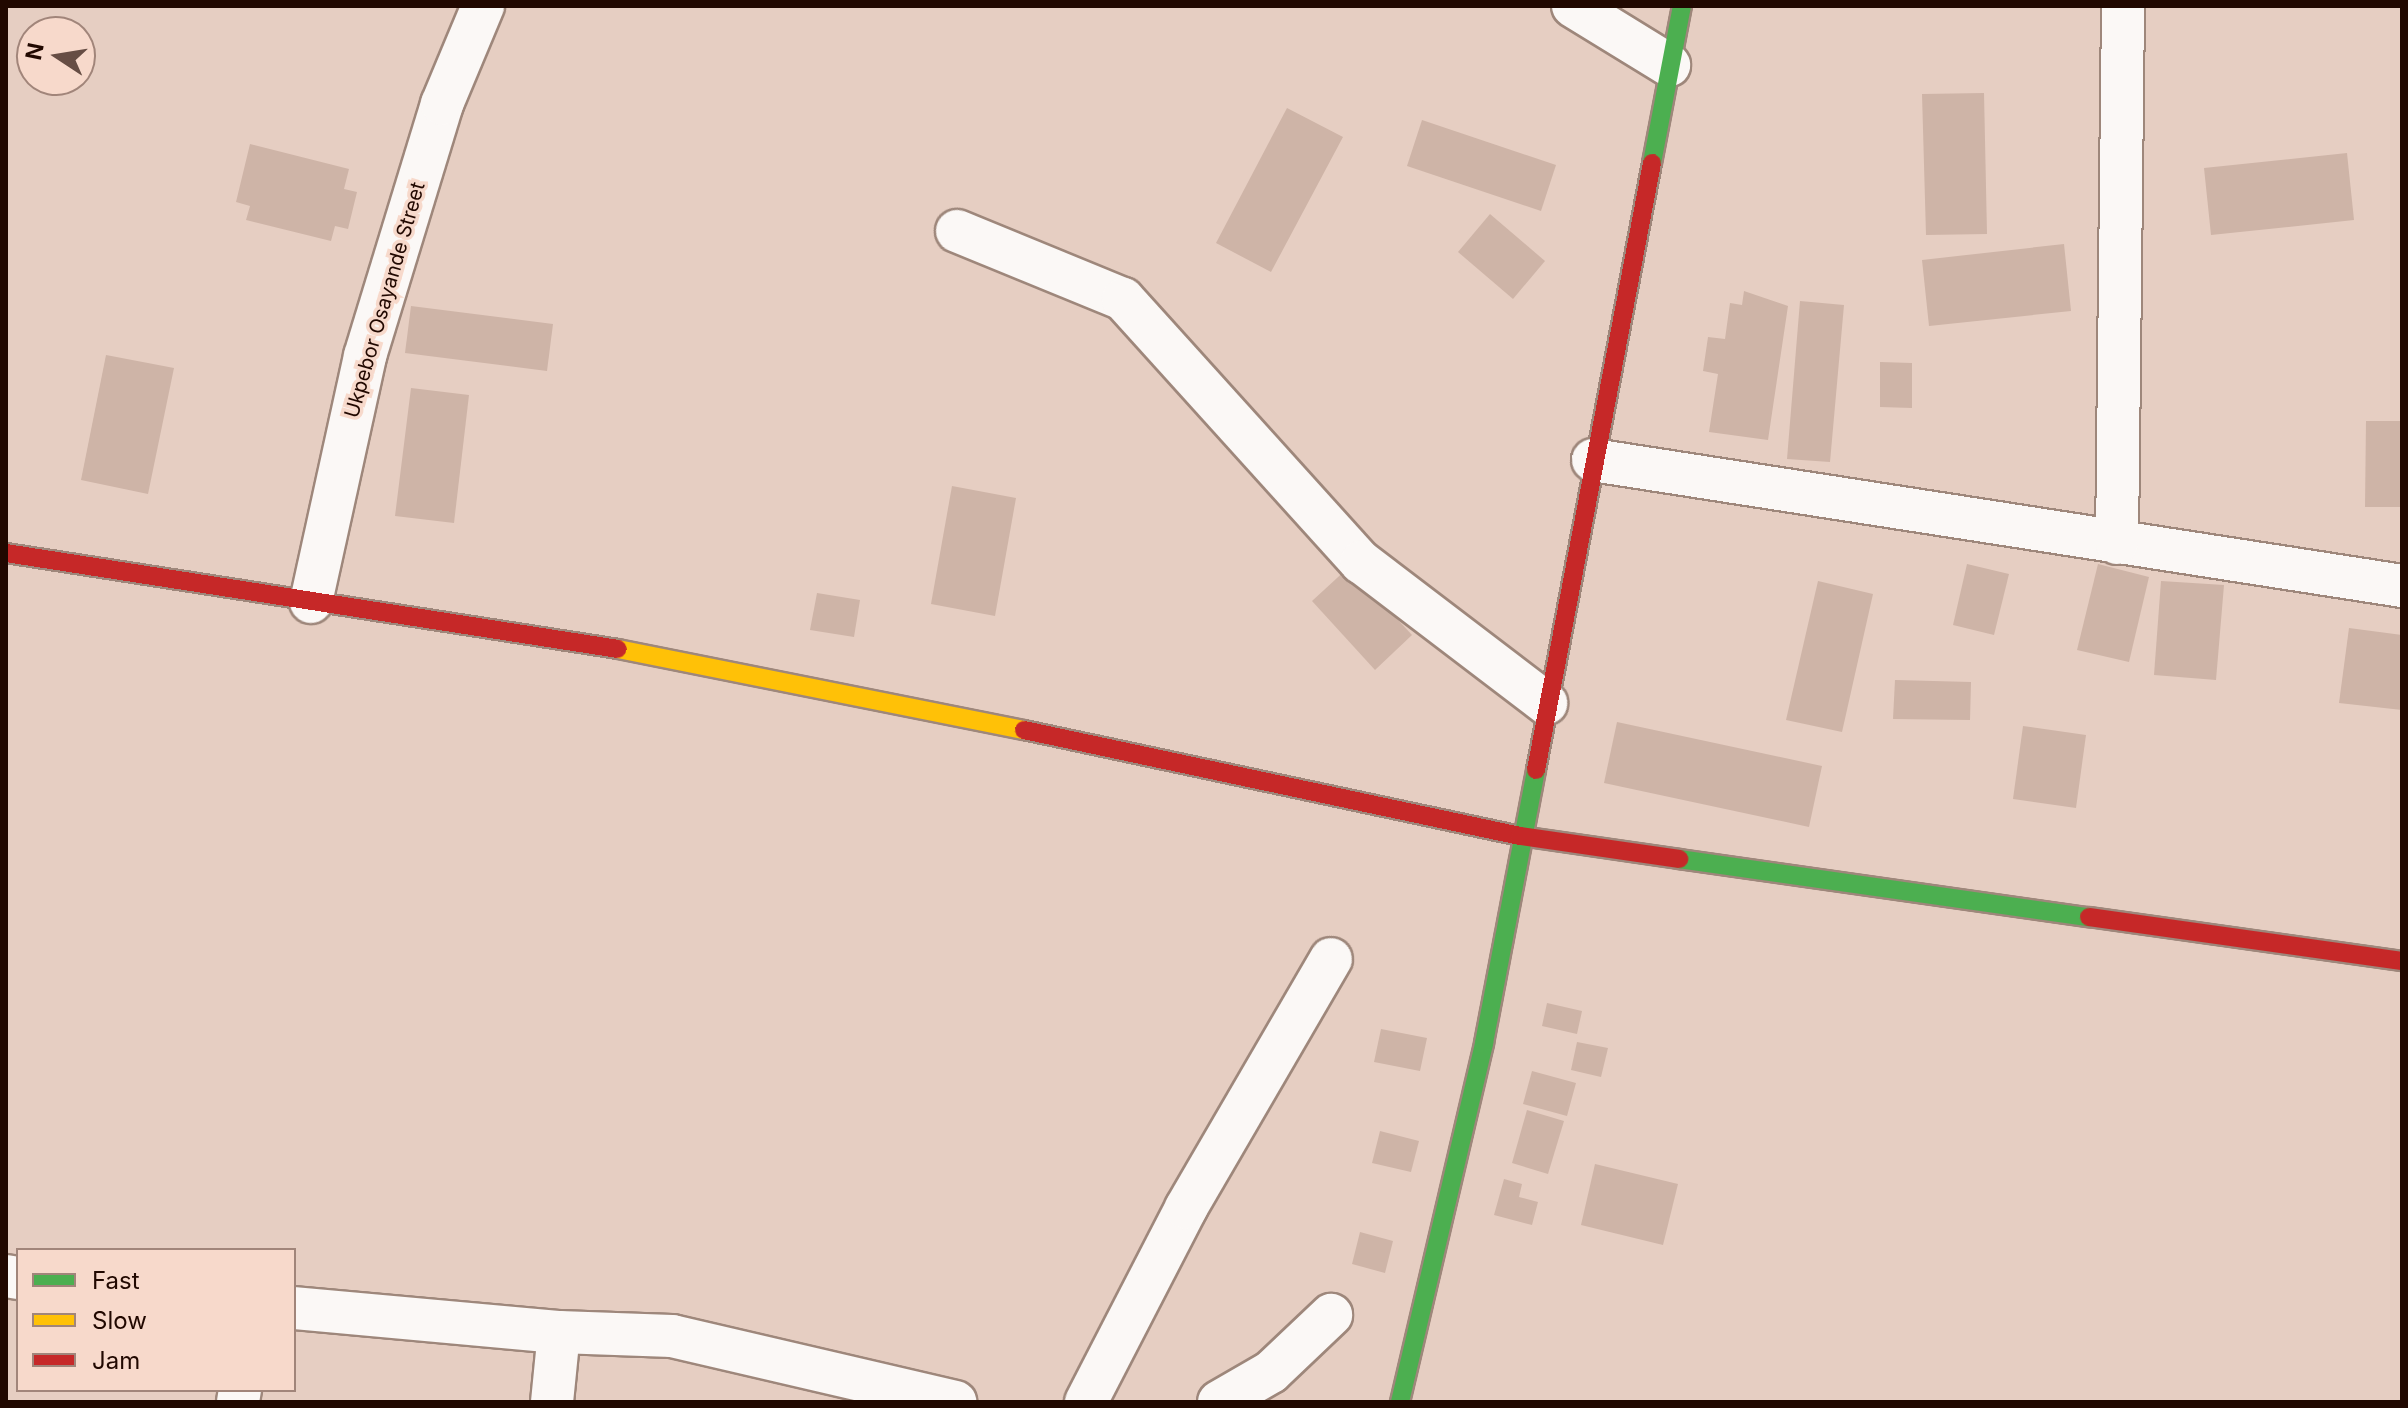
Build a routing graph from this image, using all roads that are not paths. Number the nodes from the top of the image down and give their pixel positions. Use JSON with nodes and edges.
{"nodes":[{"id":1,"x":483,"y":6,"type":"edge"},
{"id":2,"x":1573,"y":6,"type":"edge"},
{"id":3,"x":1682,"y":6,"type":"edge"},
{"id":4,"x":2123,"y":6,"type":"edge"},
{"id":5,"x":1669,"y":65,"type":"junction"},
{"id":6,"x":957,"y":231,"type":"dead end"},
{"id":7,"x":1593,"y":460,"type":"junction"},
{"id":8,"x":2117,"y":543,"type":"junction"},
{"id":9,"x":6,"y":553,"type":"edge"},
{"id":10,"x":2402,"y":586,"type":"edge"},
{"id":11,"x":311,"y":602,"type":"junction"},
{"id":12,"x":1546,"y":703,"type":"junction"},
{"id":13,"x":1520,"y":836,"type":"junction"},
{"id":14,"x":1331,"y":959,"type":"dead end"},
{"id":15,"x":2402,"y":961,"type":"edge"},
{"id":16,"x":296,"y":1308,"type":"edge"},
{"id":17,"x":1331,"y":1315,"type":"dead end"},
{"id":18,"x":559,"y":1332,"type":"junction"},
{"id":19,"x":552,"y":1402,"type":"edge"},
{"id":20,"x":955,"y":1402,"type":"edge"},
{"id":21,"x":1086,"y":1402,"type":"edge"},
{"id":22,"x":1219,"y":1402,"type":"edge"},
{"id":23,"x":1400,"y":1402,"type":"edge"}],
"edges":[{"from":1,"to":11,"type":"street","name":"Ukpebor Osayande Street"},
{"from":2,"to":5,"type":"street"},
{"from":3,"to":5,"type":"street"},
{"from":4,"to":8,"type":"street"},
{"from":5,"to":7,"type":"street"},
{"from":6,"to":12,"type":"street"},
{"from":7,"to":8,"type":"street"},
{"from":7,"to":12,"type":"street"},
{"from":8,"to":10,"type":"street"},
{"from":9,"to":11,"type":"street"},
{"from":11,"to":13,"type":"street"},
{"from":12,"to":13,"type":"street"},
{"from":13,"to":15,"type":"street"},
{"from":13,"to":23,"type":"street"},
{"from":14,"to":21,"type":"street"},
{"from":16,"to":18,"type":"street"},
{"from":17,"to":22,"type":"street"},
{"from":18,"to":19,"type":"street"},
{"from":18,"to":20,"type":"street"}]}
